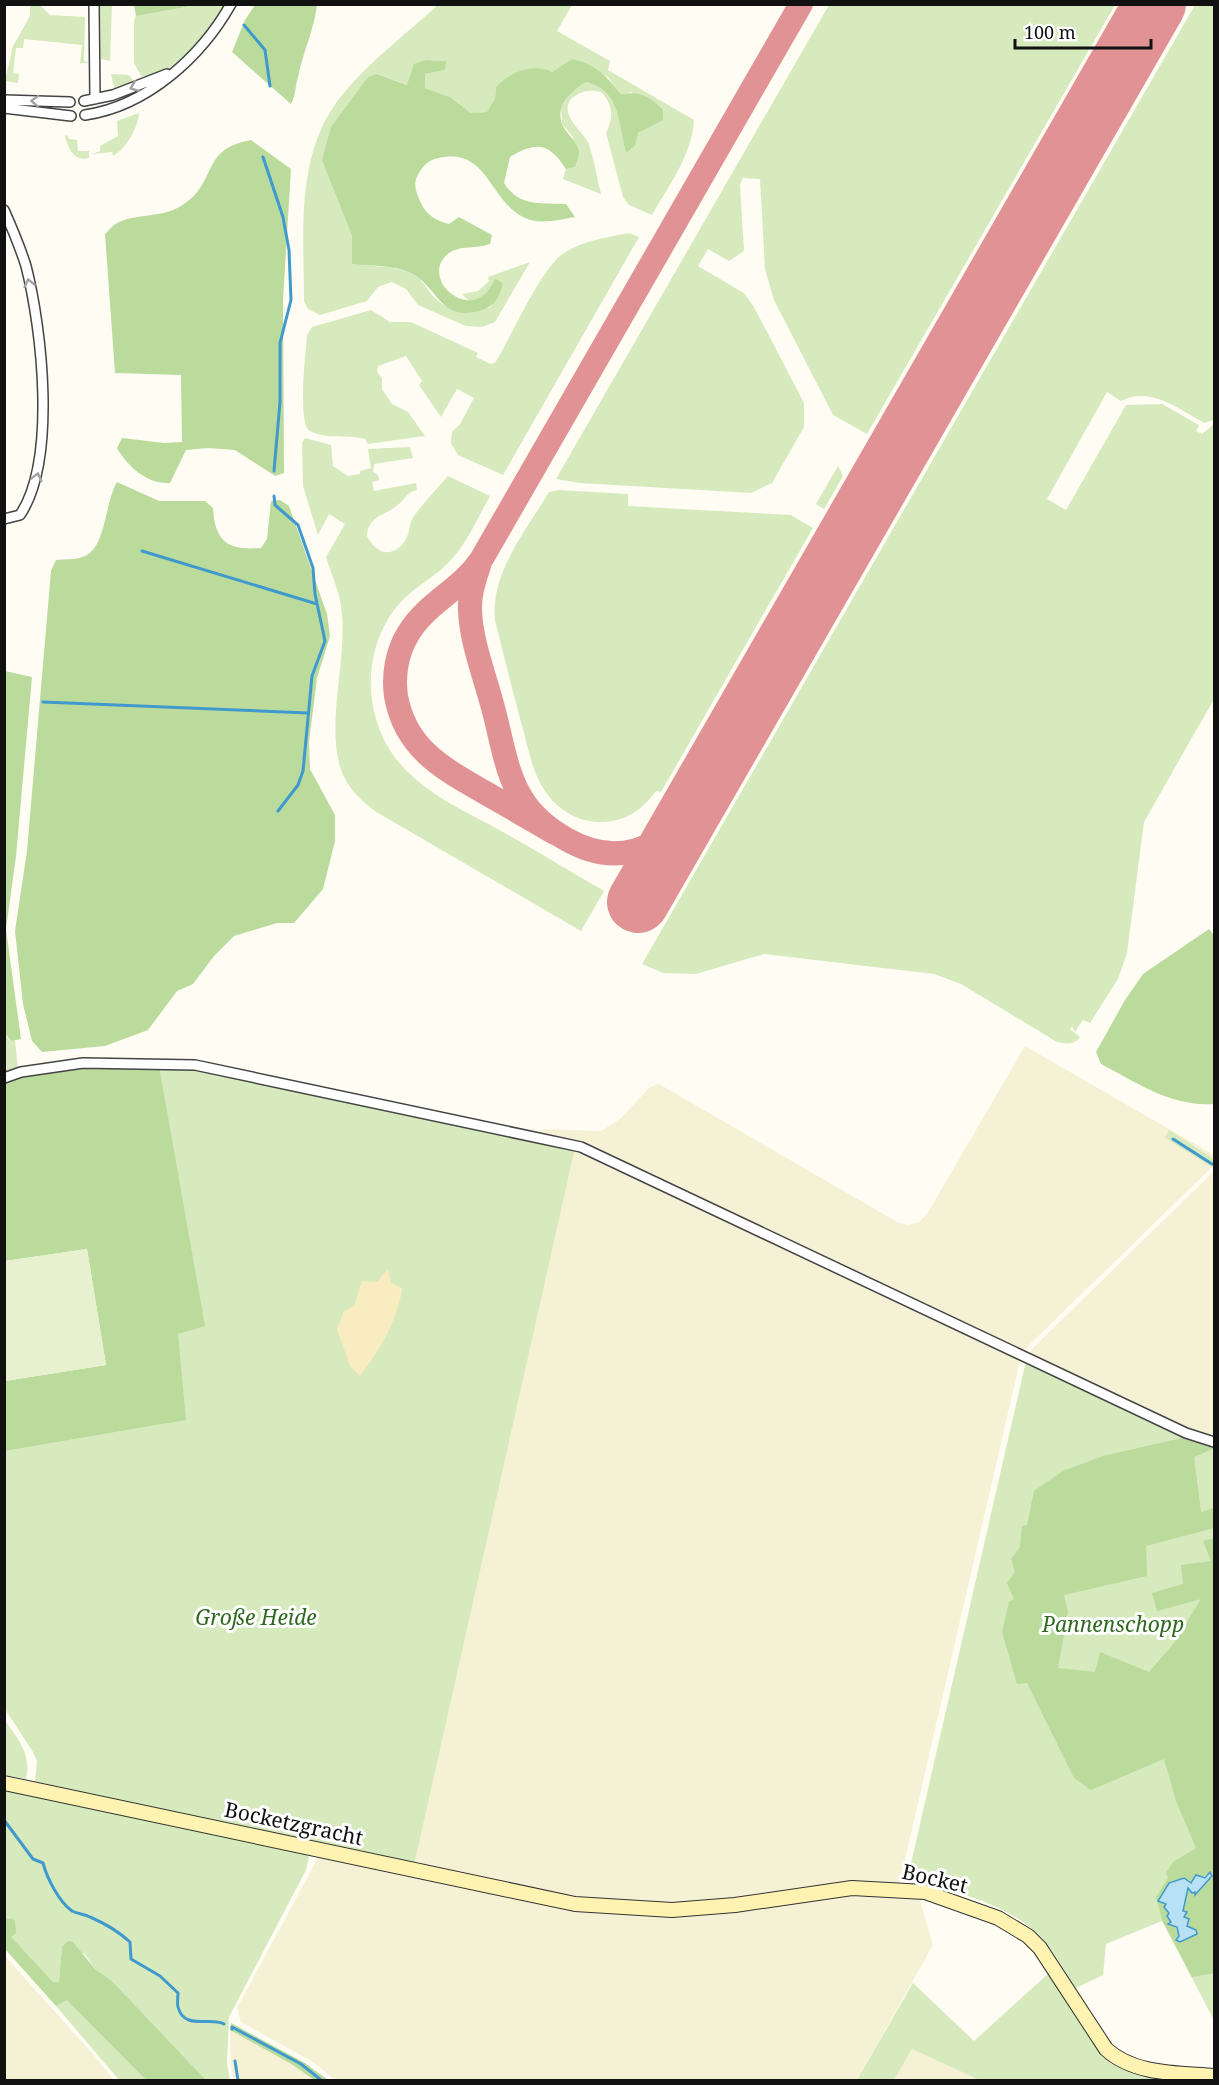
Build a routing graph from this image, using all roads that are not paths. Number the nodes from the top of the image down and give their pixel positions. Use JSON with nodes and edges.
{"nodes":[{"id":1,"x":94,"y":4,"type":"edge"},
{"id":2,"x":231,"y":4,"type":"edge"},
{"id":3,"x":172,"y":73,"type":"junction"},
{"id":4,"x":95,"y":99,"type":"junction"},
{"id":5,"x":4,"y":100,"type":"edge"},
{"id":6,"x":84,"y":101,"type":"dead end"},
{"id":7,"x":68,"y":102,"type":"dead end"},
{"id":8,"x":4,"y":108,"type":"edge"},
{"id":9,"x":69,"y":115,"type":"dead end"},
{"id":10,"x":85,"y":115,"type":"dead end"},
{"id":11,"x":4,"y":210,"type":"edge"},
{"id":12,"x":4,"y":519,"type":"edge"},
{"id":13,"x":4,"y":1078,"type":"edge"},
{"id":14,"x":1215,"y":1442,"type":"edge"},
{"id":15,"x":4,"y":1783,"type":"edge"},
{"id":16,"x":575,"y":1904,"type":"joint"},
{"id":17,"x":1215,"y":2076,"type":"edge"}],
"edges":[{"from":1,"to":4,"type":"street"},
{"from":2,"to":3,"type":"street"},
{"from":3,"to":4,"type":"street","one_way":true},
{"from":3,"to":10,"type":"street"},
{"from":4,"to":6,"type":"street"},
{"from":7,"to":5,"type":"street","one_way":true},
{"from":8,"to":9,"type":"street"},
{"from":12,"to":11,"type":"street","one_way":true},
{"from":13,"to":14,"type":"street"},
{"from":15,"to":16,"type":"street","name":"Bocketzgracht"},
{"from":16,"to":17,"type":"street","name":"Bocket"}]}
